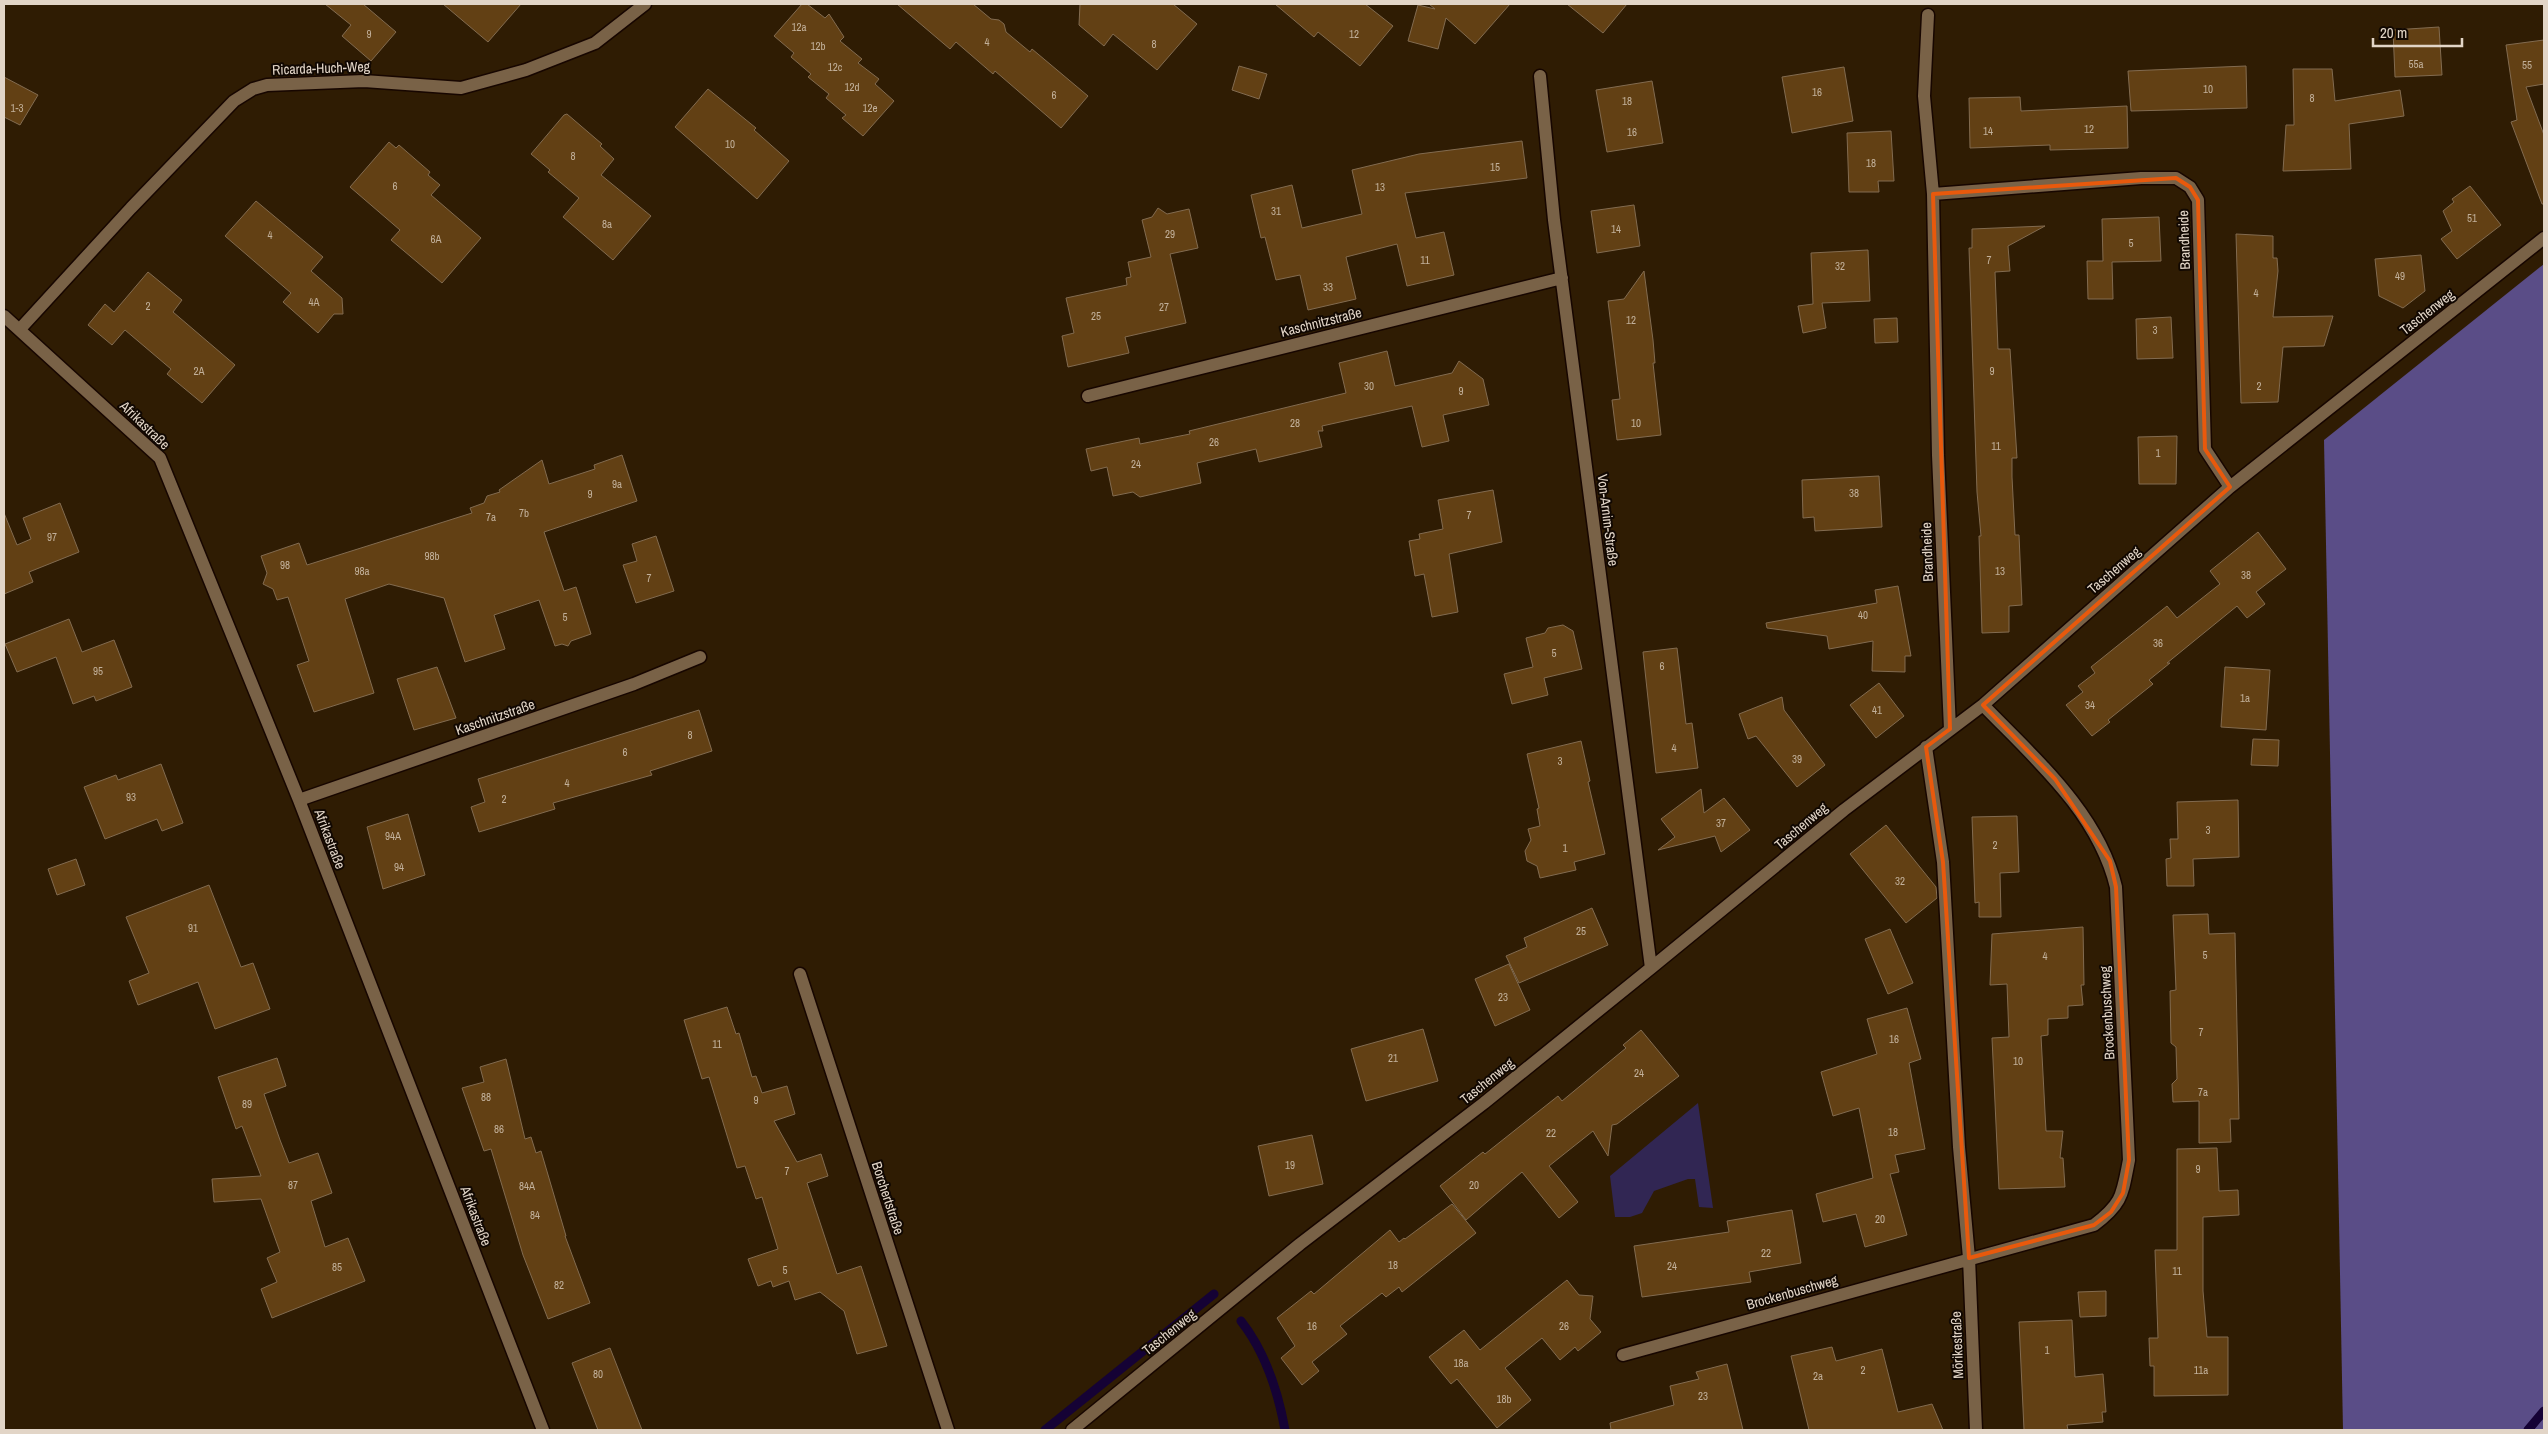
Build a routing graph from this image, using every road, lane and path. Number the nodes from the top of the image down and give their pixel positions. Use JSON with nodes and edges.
{"nodes":[{"id":1,"x":645,"y":4,"type":"edge"},
{"id":2,"x":1928,"y":15,"type":"dead end"},
{"id":3,"x":1540,"y":76,"type":"dead end"},
{"id":4,"x":1933,"y":194,"type":"junction"},
{"id":5,"x":2544,"y":238,"type":"edge"},
{"id":6,"x":1562,"y":278,"type":"junction"},
{"id":7,"x":4,"y":316,"type":"edge"},
{"id":8,"x":20,"y":328,"type":"junction"},
{"id":9,"x":1088,"y":396,"type":"dead end"},
{"id":10,"x":2230,"y":487,"type":"junction"},
{"id":11,"x":700,"y":657,"type":"dead end"},
{"id":12,"x":1982,"y":705,"type":"junction"},
{"id":13,"x":1950,"y":729,"type":"junction"},
{"id":14,"x":1926,"y":747,"type":"junction"},
{"id":15,"x":299,"y":800,"type":"junction"},
{"id":16,"x":1651,"y":968,"type":"junction"},
{"id":17,"x":800,"y":974,"type":"dead end"},
{"id":18,"x":1968,"y":1258,"type":"junction"},
{"id":19,"x":1623,"y":1355,"type":"dead end"},
{"id":20,"x":543,"y":1430,"type":"edge"},
{"id":21,"x":948,"y":1430,"type":"edge"},
{"id":22,"x":1072,"y":1430,"type":"edge"},
{"id":23,"x":1976,"y":1430,"type":"edge"}],
"edges":[{"from":1,"to":8,"type":"street","name":"Ricarda-Huch-Weg"},
{"from":2,"to":4,"type":"street","name":"Brandheide"},
{"from":3,"to":6,"type":"street","name":"Von-Arnim-Straße"},
{"from":4,"to":10,"type":"street","name":"Brandheide"},
{"from":4,"to":13,"type":"street","name":"Brandheide"},
{"from":5,"to":10,"type":"street","name":"Taschenweg"},
{"from":6,"to":9,"type":"street","name":"Kaschnitzstraße"},
{"from":6,"to":16,"type":"street","name":"Von-Arnim-Straße"},
{"from":7,"to":8,"type":"street","name":"Afrikastraße"},
{"from":8,"to":15,"type":"street","name":"Afrikastraße"},
{"from":10,"to":12,"type":"street","name":"Taschenweg"},
{"from":11,"to":15,"type":"street","name":"Kaschnitzstraße"},
{"from":12,"to":13,"type":"street","name":"Taschenweg"},
{"from":12,"to":18,"type":"street","name":"Brockenbuschweg"},
{"from":13,"to":14,"type":"street","name":"Taschenweg"},
{"from":14,"to":16,"type":"street","name":"Taschenweg"},
{"from":14,"to":18,"type":"street"},
{"from":15,"to":20,"type":"street","name":"Afrikastraße"},
{"from":16,"to":22,"type":"street","name":"Taschenweg"},
{"from":17,"to":21,"type":"street","name":"Borchertstraße"},
{"from":18,"to":19,"type":"street","name":"Brockenbuschweg"},
{"from":18,"to":23,"type":"street","name":"Mörikestraße"}]}
